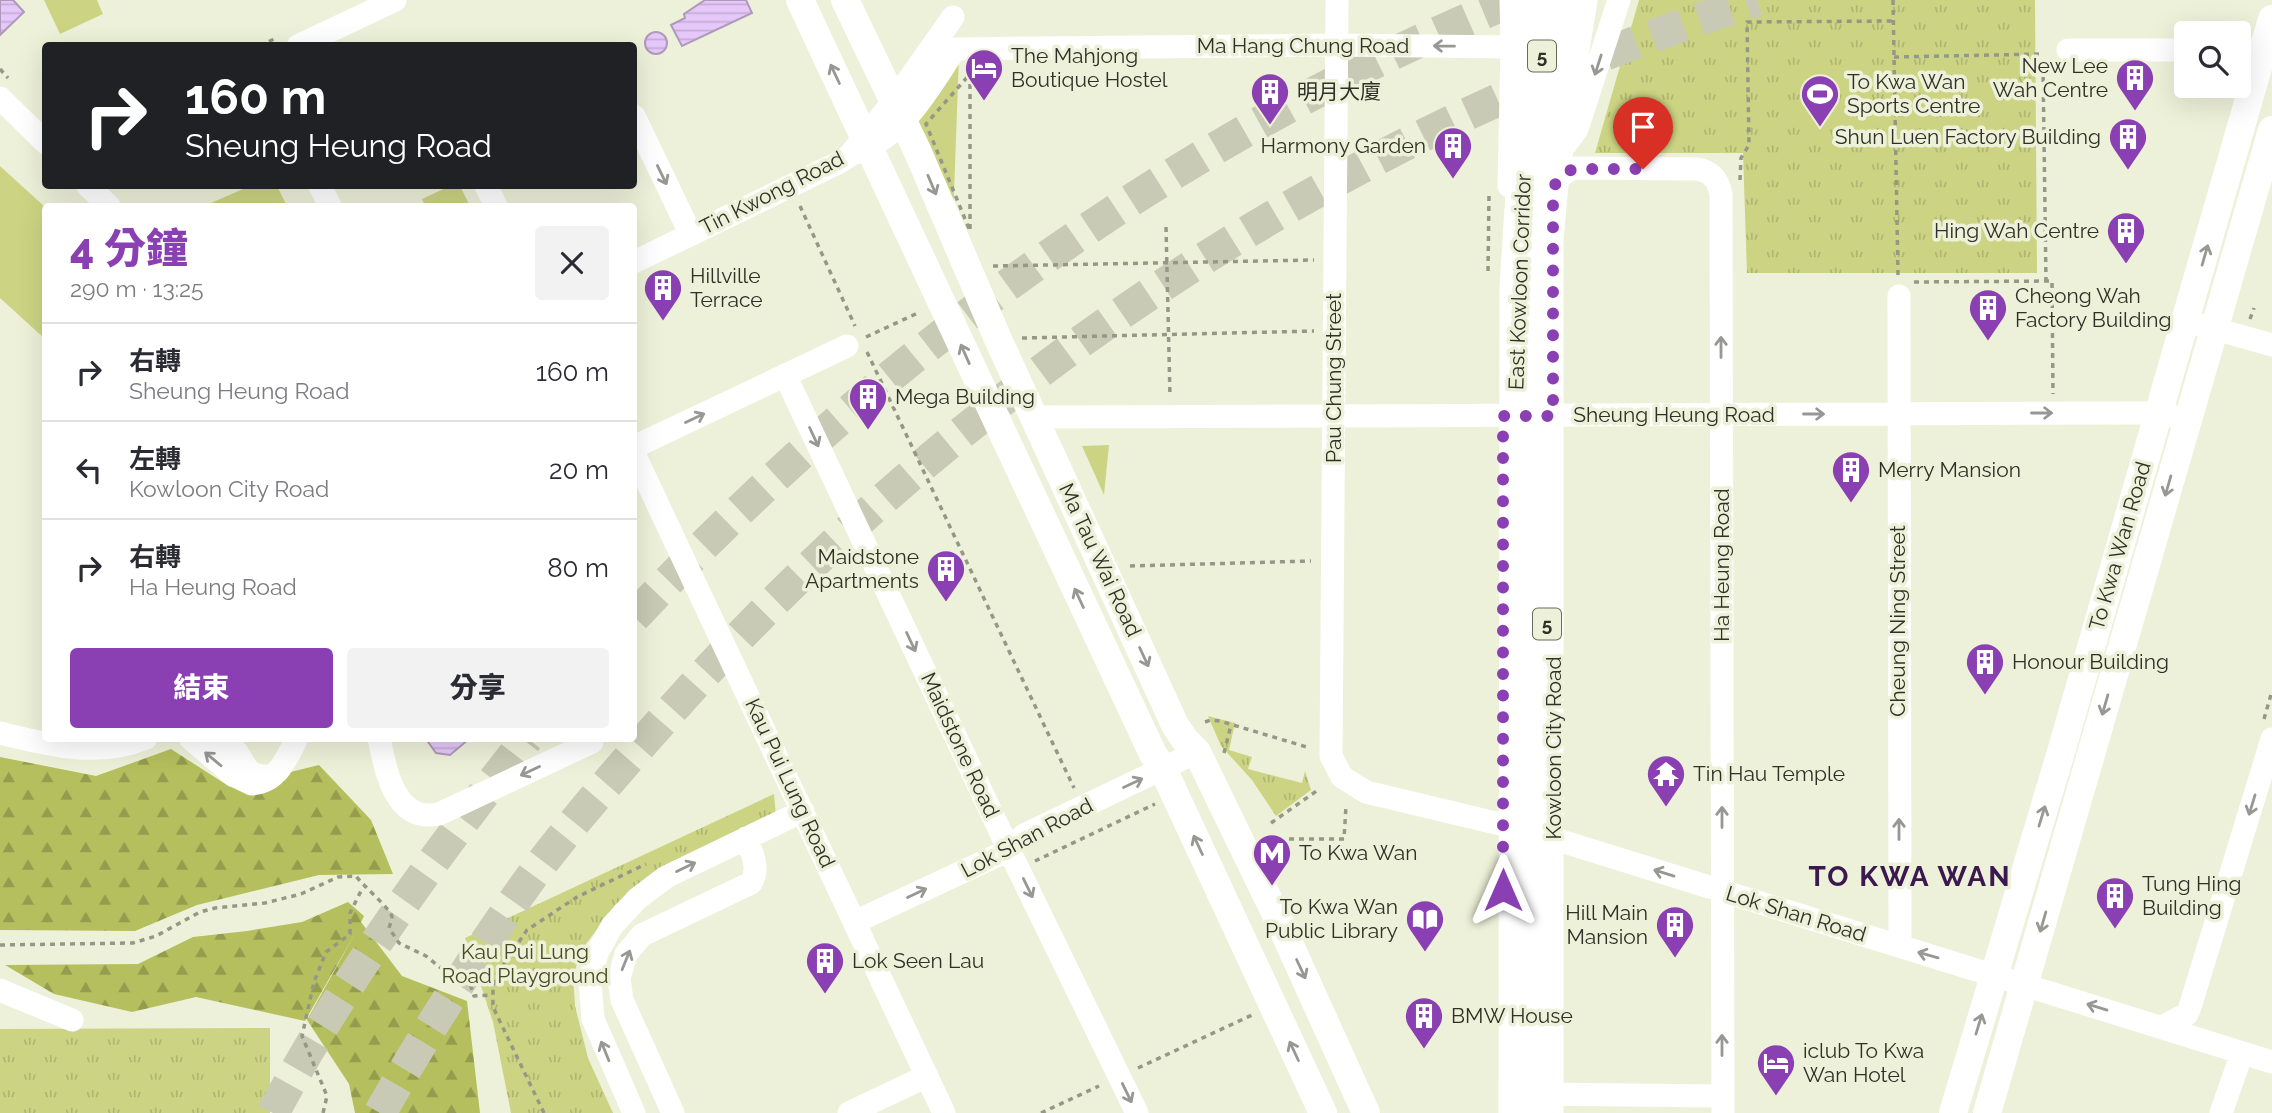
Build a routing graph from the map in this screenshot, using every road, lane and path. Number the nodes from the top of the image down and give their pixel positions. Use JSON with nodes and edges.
{"nodes":[{"id":1,"x":395,"y":0,"type":"edge"},
{"id":2,"x":800,"y":0,"type":"edge"},
{"id":3,"x":845,"y":0,"type":"edge"},
{"id":4,"x":1337,"y":0,"type":"edge"},
{"id":5,"x":1511,"y":0,"type":"edge"},
{"id":6,"x":1532,"y":0,"type":"edge"},
{"id":7,"x":1551,"y":0,"type":"edge"},
{"id":8,"x":1581,"y":0,"type":"edge"},
{"id":9,"x":1588,"y":0,"type":"edge"},
{"id":10,"x":1619,"y":0,"type":"edge"},
{"id":11,"x":1893,"y":0,"type":"edge"},
{"id":12,"x":953,"y":8,"type":"edge"},
{"id":13,"x":2272,"y":19,"type":"edge"},
{"id":14,"x":1893,"y":21,"type":"junction"},
{"id":15,"x":306,"y":42,"type":"edge"},
{"id":16,"x":1337,"y":45,"type":"junction"},
{"id":17,"x":1512,"y":47,"type":"junction"},
{"id":18,"x":954,"y":49,"type":"junction"},
{"id":19,"x":2251,"y":49,"type":"edge"},
{"id":20,"x":2068,"y":50,"type":"dead end"},
{"id":21,"x":2174,"y":50,"type":"edge"},
{"id":22,"x":2043,"y":54,"type":"dead end"},
{"id":23,"x":1894,"y":57,"type":"junction"},
{"id":24,"x":2043,"y":67,"type":"dead end"},
{"id":25,"x":1569,"y":70,"type":"junction"},
{"id":26,"x":949,"y":96,"type":"dead end"},
{"id":27,"x":0,"y":98,"type":"edge"},
{"id":28,"x":2238,"y":98,"type":"edge"},
{"id":29,"x":907,"y":116,"type":"junction"},
{"id":30,"x":637,"y":122,"type":"edge"},
{"id":31,"x":1511,"y":124,"type":"junction"},
{"id":32,"x":2272,"y":130,"type":"edge"},
{"id":33,"x":42,"y":139,"type":"edge"},
{"id":34,"x":861,"y":146,"type":"junction"},
{"id":35,"x":1741,"y":158,"type":"dead end"},
{"id":36,"x":1510,"y":160,"type":"junction"},
{"id":37,"x":1561,"y":175,"type":"joint"},
{"id":38,"x":91,"y":189,"type":"edge"},
{"id":39,"x":1489,"y":189,"type":"dead end"},
{"id":40,"x":798,"y":201,"type":"dead end"},
{"id":41,"x":106,"y":203,"type":"edge"},
{"id":42,"x":1166,"y":227,"type":"dead end"},
{"id":43,"x":691,"y":235,"type":"junction"},
{"id":44,"x":1315,"y":260,"type":"dead end"},
{"id":45,"x":637,"y":261,"type":"edge"},
{"id":46,"x":1167,"y":264,"type":"junction"},
{"id":47,"x":987,"y":267,"type":"dead end"},
{"id":48,"x":2046,"y":281,"type":"junction"},
{"id":49,"x":1488,"y":284,"type":"dead end"},
{"id":50,"x":1903,"y":286,"type":"junction"},
{"id":51,"x":929,"y":308,"type":"dead end"},
{"id":52,"x":2185,"y":321,"type":"junction"},
{"id":53,"x":2214,"y":328,"type":"junction"},
{"id":54,"x":1314,"y":331,"type":"dead end"},
{"id":55,"x":1168,"y":335,"type":"junction"},
{"id":56,"x":859,"y":341,"type":"junction"},
{"id":57,"x":2272,"y":345,"type":"edge"},
{"id":58,"x":1026,"y":350,"type":"dead end"},
{"id":59,"x":785,"y":375,"type":"junction"},
{"id":60,"x":2053,"y":400,"type":"dead end"},
{"id":61,"x":1170,"y":405,"type":"dead end"},
{"id":62,"x":2159,"y":413,"type":"junction"},
{"id":63,"x":1897,"y":414,"type":"junction"},
{"id":64,"x":1721,"y":415,"type":"junction"},
{"id":65,"x":1503,"y":416,"type":"junction"},
{"id":66,"x":1553,"y":416,"type":"junction"},
{"id":67,"x":1034,"y":417,"type":"junction"},
{"id":68,"x":1335,"y":417,"type":"junction"},
{"id":69,"x":2186,"y":420,"type":"junction"},
{"id":70,"x":637,"y":446,"type":"edge"},
{"id":71,"x":637,"y":459,"type":"edge"},
{"id":72,"x":1311,"y":561,"type":"dead end"},
{"id":73,"x":1130,"y":566,"type":"dead end"},
{"id":74,"x":1205,"y":722,"type":"dead end"},
{"id":75,"x":1231,"y":725,"type":"junction"},
{"id":76,"x":0,"y":733,"type":"edge"},
{"id":77,"x":132,"y":742,"type":"edge"},
{"id":78,"x":195,"y":742,"type":"edge"},
{"id":79,"x":227,"y":742,"type":"edge"},
{"id":80,"x":295,"y":742,"type":"edge"},
{"id":81,"x":381,"y":742,"type":"edge"},
{"id":82,"x":592,"y":742,"type":"dead end"},
{"id":83,"x":2271,"y":750,"type":"edge"},
{"id":84,"x":1210,"y":753,"type":"junction"},
{"id":85,"x":1322,"y":753,"type":"junction"},
{"id":86,"x":280,"y":769,"type":"junction"},
{"id":87,"x":1163,"y":769,"type":"junction"},
{"id":88,"x":1318,"y":790,"type":"dead end"},
{"id":89,"x":1077,"y":794,"type":"dead end"},
{"id":90,"x":1346,"y":804,"type":"dead end"},
{"id":91,"x":1163,"y":805,"type":"dead end"},
{"id":92,"x":803,"y":811,"type":"junction"},
{"id":93,"x":1271,"y":824,"type":"dead end"},
{"id":94,"x":1503,"y":825,"type":"junction"},
{"id":95,"x":746,"y":838,"type":"junction"},
{"id":96,"x":1279,"y":839,"type":"dead end"},
{"id":97,"x":1554,"y":839,"type":"junction"},
{"id":98,"x":1009,"y":850,"type":"junction"},
{"id":99,"x":1031,"y":867,"type":"dead end"},
{"id":100,"x":627,"y":873,"type":"dead end"},
{"id":101,"x":363,"y":887,"type":"junction"},
{"id":102,"x":1722,"y":891,"type":"junction"},
{"id":103,"x":855,"y":922,"type":"junction"},
{"id":104,"x":0,"y":945,"type":"edge"},
{"id":105,"x":1900,"y":946,"type":"junction"},
{"id":106,"x":1994,"y":974,"type":"junction"},
{"id":107,"x":2025,"y":985,"type":"junction"},
{"id":108,"x":0,"y":990,"type":"edge"},
{"id":109,"x":491,"y":995,"type":"junction"},
{"id":110,"x":1261,"y":1010,"type":"dead end"},
{"id":111,"x":72,"y":1020,"type":"dead end"},
{"id":112,"x":2162,"y":1027,"type":"junction"},
{"id":113,"x":2242,"y":1053,"type":"junction"},
{"id":114,"x":2272,"y":1062,"type":"edge"},
{"id":115,"x":927,"y":1076,"type":"junction"},
{"id":116,"x":1119,"y":1077,"type":"junction"},
{"id":117,"x":1723,"y":1104,"type":"edge"},
{"id":118,"x":1507,"y":1107,"type":"edge"},
{"id":119,"x":1552,"y":1107,"type":"edge"},
{"id":120,"x":323,"y":1113,"type":"edge"},
{"id":121,"x":544,"y":1113,"type":"edge"},
{"id":122,"x":634,"y":1113,"type":"edge"},
{"id":123,"x":673,"y":1113,"type":"edge"},
{"id":124,"x":849,"y":1113,"type":"edge"},
{"id":125,"x":944,"y":1113,"type":"edge"},
{"id":126,"x":1041,"y":1113,"type":"edge"},
{"id":127,"x":1137,"y":1113,"type":"edge"},
{"id":128,"x":1323,"y":1113,"type":"edge"},
{"id":129,"x":1366,"y":1113,"type":"edge"},
{"id":130,"x":1953,"y":1113,"type":"edge"},
{"id":131,"x":1987,"y":1113,"type":"edge"},
{"id":132,"x":2221,"y":1113,"type":"edge"}],
"edges":[{"from":1,"to":15,"type":"street"},
{"from":34,"to":2,"type":"main road","name":"Ma Tau Wai Road","one_way":true},
{"from":3,"to":29,"type":"main road","name":"Ma Tau Wai Road"},
{"from":4,"to":16,"type":"street","name":"Pau Chung Street"},
{"from":5,"to":17,"type":"street"},
{"from":6,"to":31,"type":"street"},
{"from":7,"to":118,"type":"highway","name":"East Kowloon Corridor","number":"5"},
{"from":8,"to":25,"type":"highway","name":"East Kowloon Corridor","number":"5"},
{"from":9,"to":25,"type":"main road"},
{"from":10,"to":36,"type":"street","one_way":true},
{"from":11,"to":14,"type":"path"},
{"from":12,"to":18,"type":"street"},
{"from":12,"to":29,"type":"street"},
{"from":13,"to":19,"type":"main road","name":"To Kwa Wan Road"},
{"from":14,"to":23,"type":"path"},
{"from":14,"to":35,"type":"path"},
{"from":17,"to":16,"type":"street","name":"Ma Hang Chung Road","one_way":true},
{"from":16,"to":18,"type":"street","name":"Ma Hang Chung Road"},
{"from":16,"to":68,"type":"street","name":"Pau Chung Street"},
{"from":17,"to":31,"type":"street"},
{"from":18,"to":29,"type":"street"},
{"from":20,"to":21,"type":"street"},
{"from":22,"to":23,"type":"path"},
{"from":23,"to":50,"type":"path"},
{"from":24,"to":48,"type":"path"},
{"from":25,"to":119,"type":"highway","name":"East Kowloon Corridor","number":"5"},
{"from":26,"to":29,"type":"path"},
{"from":27,"to":33,"type":"street"},
{"from":52,"to":28,"type":"main road","name":"To Kwa Wan Road","one_way":true},
{"from":29,"to":34,"type":"street","name":"Tin Kwong Road"},
{"from":29,"to":67,"type":"main road","name":"Ma Tau Wai Road","one_way":true},
{"from":30,"to":43,"type":"street","one_way":true},
{"from":31,"to":36,"type":"street"},
{"from":32,"to":53,"type":"main road","name":"To Kwa Wan Road"},
{"from":34,"to":43,"type":"street","name":"Tin Kwong Road"},
{"from":87,"to":34,"type":"main road","name":"Ma Tau Wai Road","one_way":true},
{"from":36,"to":65,"type":"street"},
{"from":64,"to":37,"type":"street","name":"Ha Heung Road","one_way":true},
{"from":37,"to":66,"type":"street","name":"Kowloon City Road"},
{"from":38,"to":41,"type":"street"},
{"from":39,"to":49,"type":"path"},
{"from":40,"to":56,"type":"path"},
{"from":42,"to":46,"type":"path"},
{"from":43,"to":45,"type":"street","name":"Tin Kwong Road"},
{"from":44,"to":46,"type":"path"},
{"from":46,"to":47,"type":"path"},
{"from":46,"to":55,"type":"path"},
{"from":48,"to":50,"type":"path"},
{"from":48,"to":60,"type":"path"},
{"from":50,"to":63,"type":"street","name":"Cheung Ning Street"},
{"from":51,"to":56,"type":"path"},
{"from":52,"to":53,"type":"street"},
{"from":52,"to":62,"type":"main road","name":"To Kwa Wan Road"},
{"from":53,"to":57,"type":"street"},
{"from":53,"to":69,"type":"main road","name":"To Kwa Wan Road"},
{"from":54,"to":55,"type":"path"},
{"from":55,"to":58,"type":"path"},
{"from":55,"to":61,"type":"path"},
{"from":56,"to":59,"type":"street"},
{"from":56,"to":89,"type":"path"},
{"from":70,"to":59,"type":"street","one_way":true},
{"from":59,"to":98,"type":"street","name":"Maidstone Road","one_way":true},
{"from":63,"to":62,"type":"street","name":"Sheung Heung Road","one_way":true},
{"from":62,"to":69,"type":"street","name":"Sheung Heung Road"},
{"from":106,"to":62,"type":"main road","name":"To Kwa Wan Road","one_way":true},
{"from":64,"to":63,"type":"street","name":"Sheung Heung Road","one_way":true},
{"from":105,"to":63,"type":"street","name":"Cheung Ning Street","one_way":true},
{"from":64,"to":66,"type":"street","name":"Sheung Heung Road"},
{"from":102,"to":64,"type":"street","name":"Ha Heung Road","one_way":true},
{"from":65,"to":66,"type":"street","name":"Sheung Heung Road"},
{"from":65,"to":68,"type":"street","name":"Sheung Heung Road"},
{"from":65,"to":94,"type":"street"},
{"from":66,"to":97,"type":"street","name":"Kowloon City Road"},
{"from":67,"to":68,"type":"street","name":"Sheung Heung Road"},
{"from":67,"to":84,"type":"main road","name":"Ma Tau Wai Road","one_way":true},
{"from":68,"to":85,"type":"street","name":"Pau Chung Street"},
{"from":69,"to":107,"type":"main road","name":"To Kwa Wan Road","one_way":true},
{"from":71,"to":92,"type":"street","name":"Kau Pui Lung Road"},
{"from":72,"to":73,"type":"path"},
{"from":74,"to":75,"type":"path"},
{"from":75,"to":84,"type":"path"},
{"from":75,"to":85,"type":"path"},
{"from":76,"to":77,"type":"street"},
{"from":86,"to":78,"type":"street","one_way":true},
{"from":79,"to":86,"type":"street"},
{"from":80,"to":86,"type":"street"},
{"from":82,"to":81,"type":"street","one_way":true},
{"from":83,"to":112,"type":"street","one_way":true},
{"from":84,"to":87,"type":"street","name":"Lok Shan Road"},
{"from":84,"to":129,"type":"main road","name":"Ma Tau Wai Road","one_way":true},
{"from":85,"to":94,"type":"street","name":"Lok Shan Road"},
{"from":98,"to":87,"type":"street","name":"Lok Shan Road","one_way":true},
{"from":128,"to":87,"type":"main road","name":"Ma Tau Wai Road","one_way":true},
{"from":88,"to":93,"type":"path"},
{"from":90,"to":96,"type":"path"},
{"from":91,"to":99,"type":"path"},
{"from":92,"to":95,"type":"street"},
{"from":92,"to":103,"type":"street","name":"Kau Pui Lung Road"},
{"from":94,"to":97,"type":"street","name":"Lok Shan Road"},
{"from":94,"to":118,"type":"street"},
{"from":122,"to":95,"type":"street","one_way":true},
{"from":123,"to":95,"type":"street","one_way":true},
{"from":102,"to":97,"type":"street","name":"Lok Shan Road","one_way":true},
{"from":97,"to":119,"type":"street","name":"Kowloon City Road"},
{"from":103,"to":98,"type":"street","name":"Lok Shan Road","one_way":true},
{"from":98,"to":116,"type":"street","name":"Maidstone Road","one_way":true},
{"from":100,"to":109,"type":"path"},
{"from":101,"to":104,"type":"path"},
{"from":101,"to":109,"type":"path"},
{"from":101,"to":120,"type":"path"},
{"from":102,"to":105,"type":"street","name":"Lok Shan Road"},
{"from":117,"to":102,"type":"street","name":"Ha Heung Road","one_way":true},
{"from":103,"to":115,"type":"street","name":"Kau Pui Lung Road"},
{"from":106,"to":105,"type":"street","name":"Lok Shan Road","one_way":true},
{"from":106,"to":107,"type":"street","name":"Lok Shan Road"},
{"from":130,"to":106,"type":"main road","name":"To Kwa Wan Road","one_way":true},
{"from":112,"to":107,"type":"street","name":"Lok Shan Road","one_way":true},
{"from":107,"to":131,"type":"main road","name":"To Kwa Wan Road"},
{"from":108,"to":111,"type":"street"},
{"from":109,"to":121,"type":"path"},
{"from":110,"to":116,"type":"path"},
{"from":112,"to":113,"type":"street","name":"Lok Shan Road"},
{"from":113,"to":114,"type":"street","name":"Lok Shan Road"},
{"from":113,"to":132,"type":"street"},
{"from":115,"to":124,"type":"street"},
{"from":115,"to":125,"type":"street","name":"Kau Pui Lung Road"},
{"from":116,"to":126,"type":"path"},
{"from":116,"to":127,"type":"street","name":"Maidstone Road","one_way":true},
{"from":117,"to":119,"type":"street"},
{"from":118,"to":119,"type":"street"}]}
